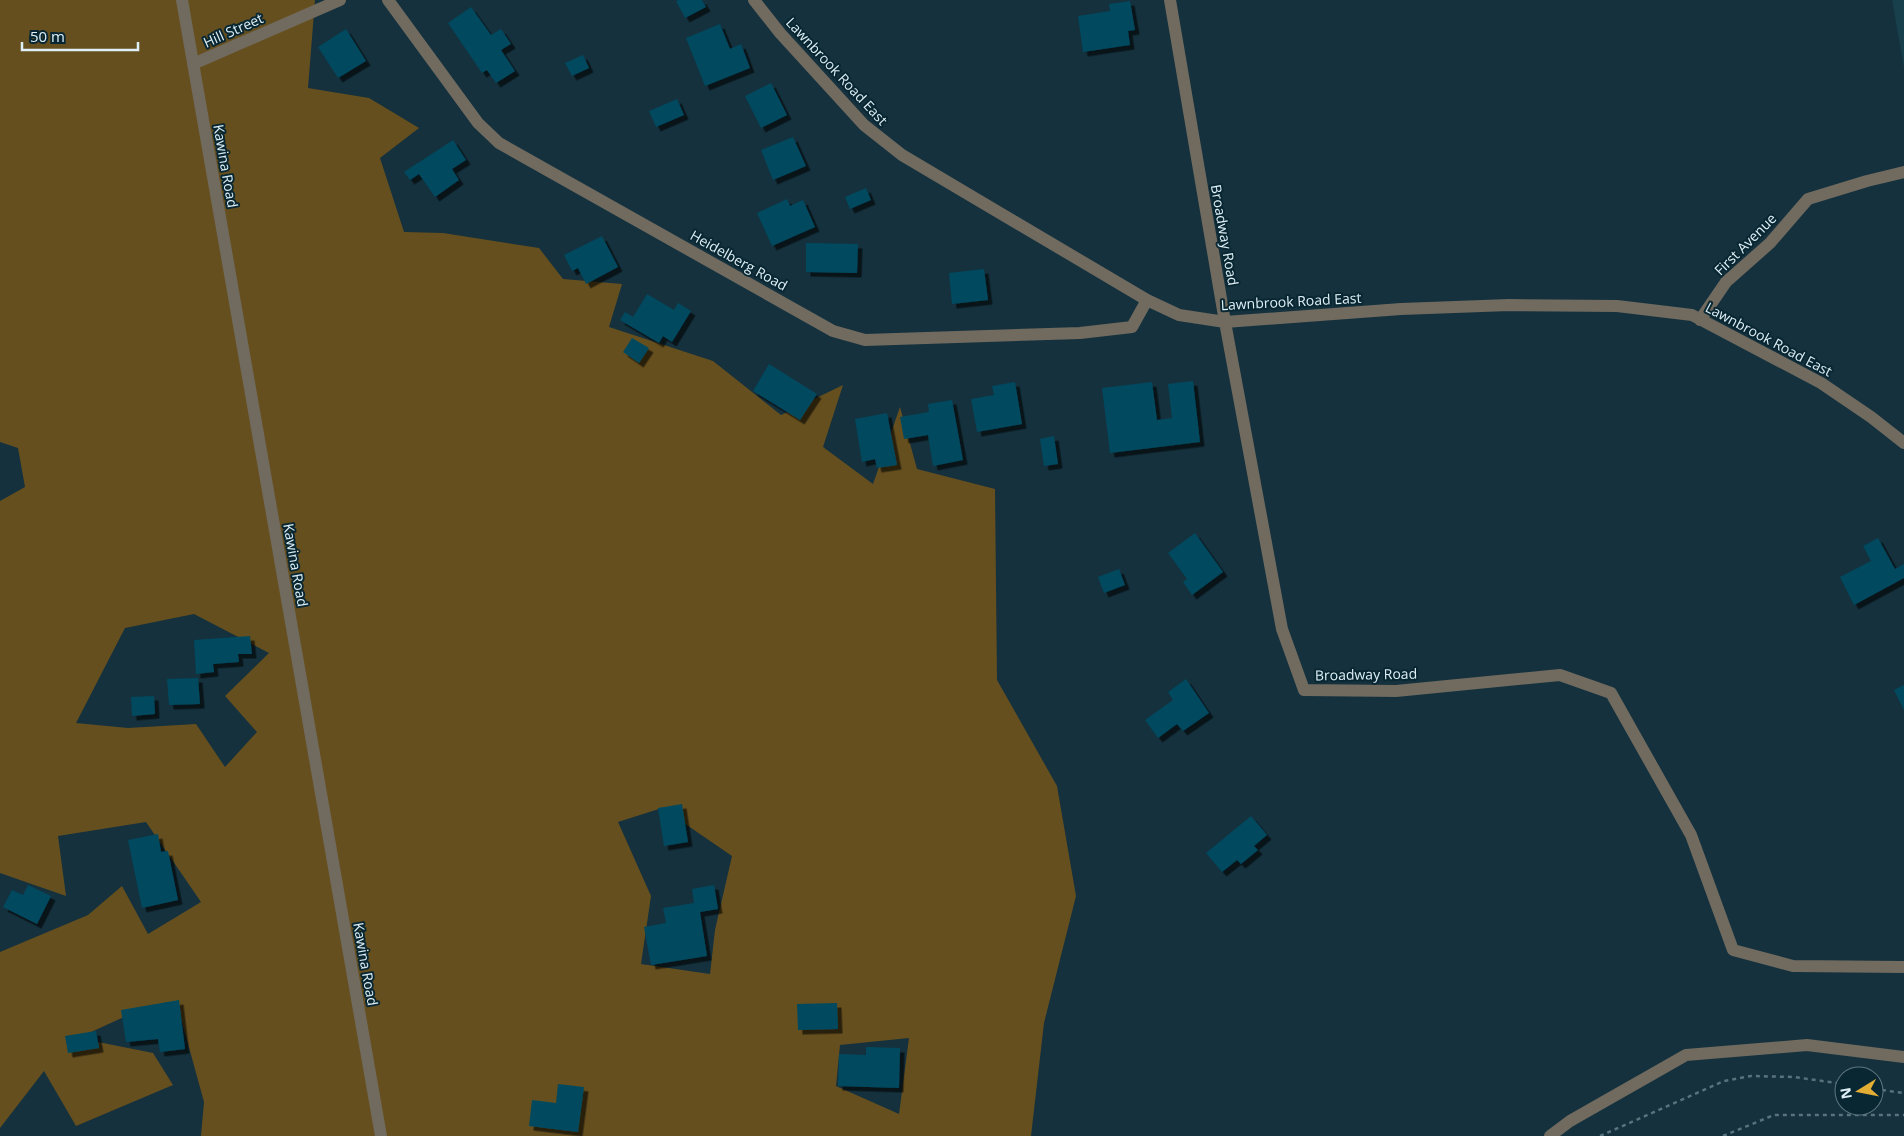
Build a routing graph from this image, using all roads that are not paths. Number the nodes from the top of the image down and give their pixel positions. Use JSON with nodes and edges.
{"nodes":[{"id":1,"x":182,"y":0,"type":"edge"},
{"id":2,"x":340,"y":0,"type":"edge"},
{"id":3,"x":388,"y":0,"type":"edge"},
{"id":4,"x":754,"y":0,"type":"edge"},
{"id":5,"x":1170,"y":0,"type":"edge"},
{"id":6,"x":193,"y":64,"type":"junction"},
{"id":7,"x":1904,"y":172,"type":"edge"},
{"id":8,"x":1147,"y":300,"type":"junction"},
{"id":9,"x":1700,"y":320,"type":"junction"},
{"id":10,"x":1225,"y":322,"type":"junction"},
{"id":11,"x":1904,"y":443,"type":"edge"},
{"id":12,"x":1904,"y":967,"type":"edge"},
{"id":13,"x":1904,"y":1057,"type":"edge"},
{"id":14,"x":381,"y":1136,"type":"edge"},
{"id":15,"x":1550,"y":1136,"type":"edge"}],
"edges":[{"from":1,"to":6,"type":"street","name":"Kawina Road"},
{"from":2,"to":6,"type":"street","name":"Hill Street"},
{"from":3,"to":8,"type":"street","name":"Heidelberg Road"},
{"from":4,"to":8,"type":"street","name":"Lawnbrook Road East"},
{"from":5,"to":10,"type":"street","name":"Broadway Road"},
{"from":6,"to":14,"type":"street","name":"Kawina Road"},
{"from":7,"to":9,"type":"street","name":"First Avenue"},
{"from":8,"to":10,"type":"street","name":"Lawnbrook Road East"},
{"from":9,"to":10,"type":"street","name":"Lawnbrook Road East"},
{"from":9,"to":11,"type":"street","name":"Lawnbrook Road East"},
{"from":10,"to":12,"type":"street","name":"Broadway Road"},
{"from":13,"to":15,"type":"street"}]}
